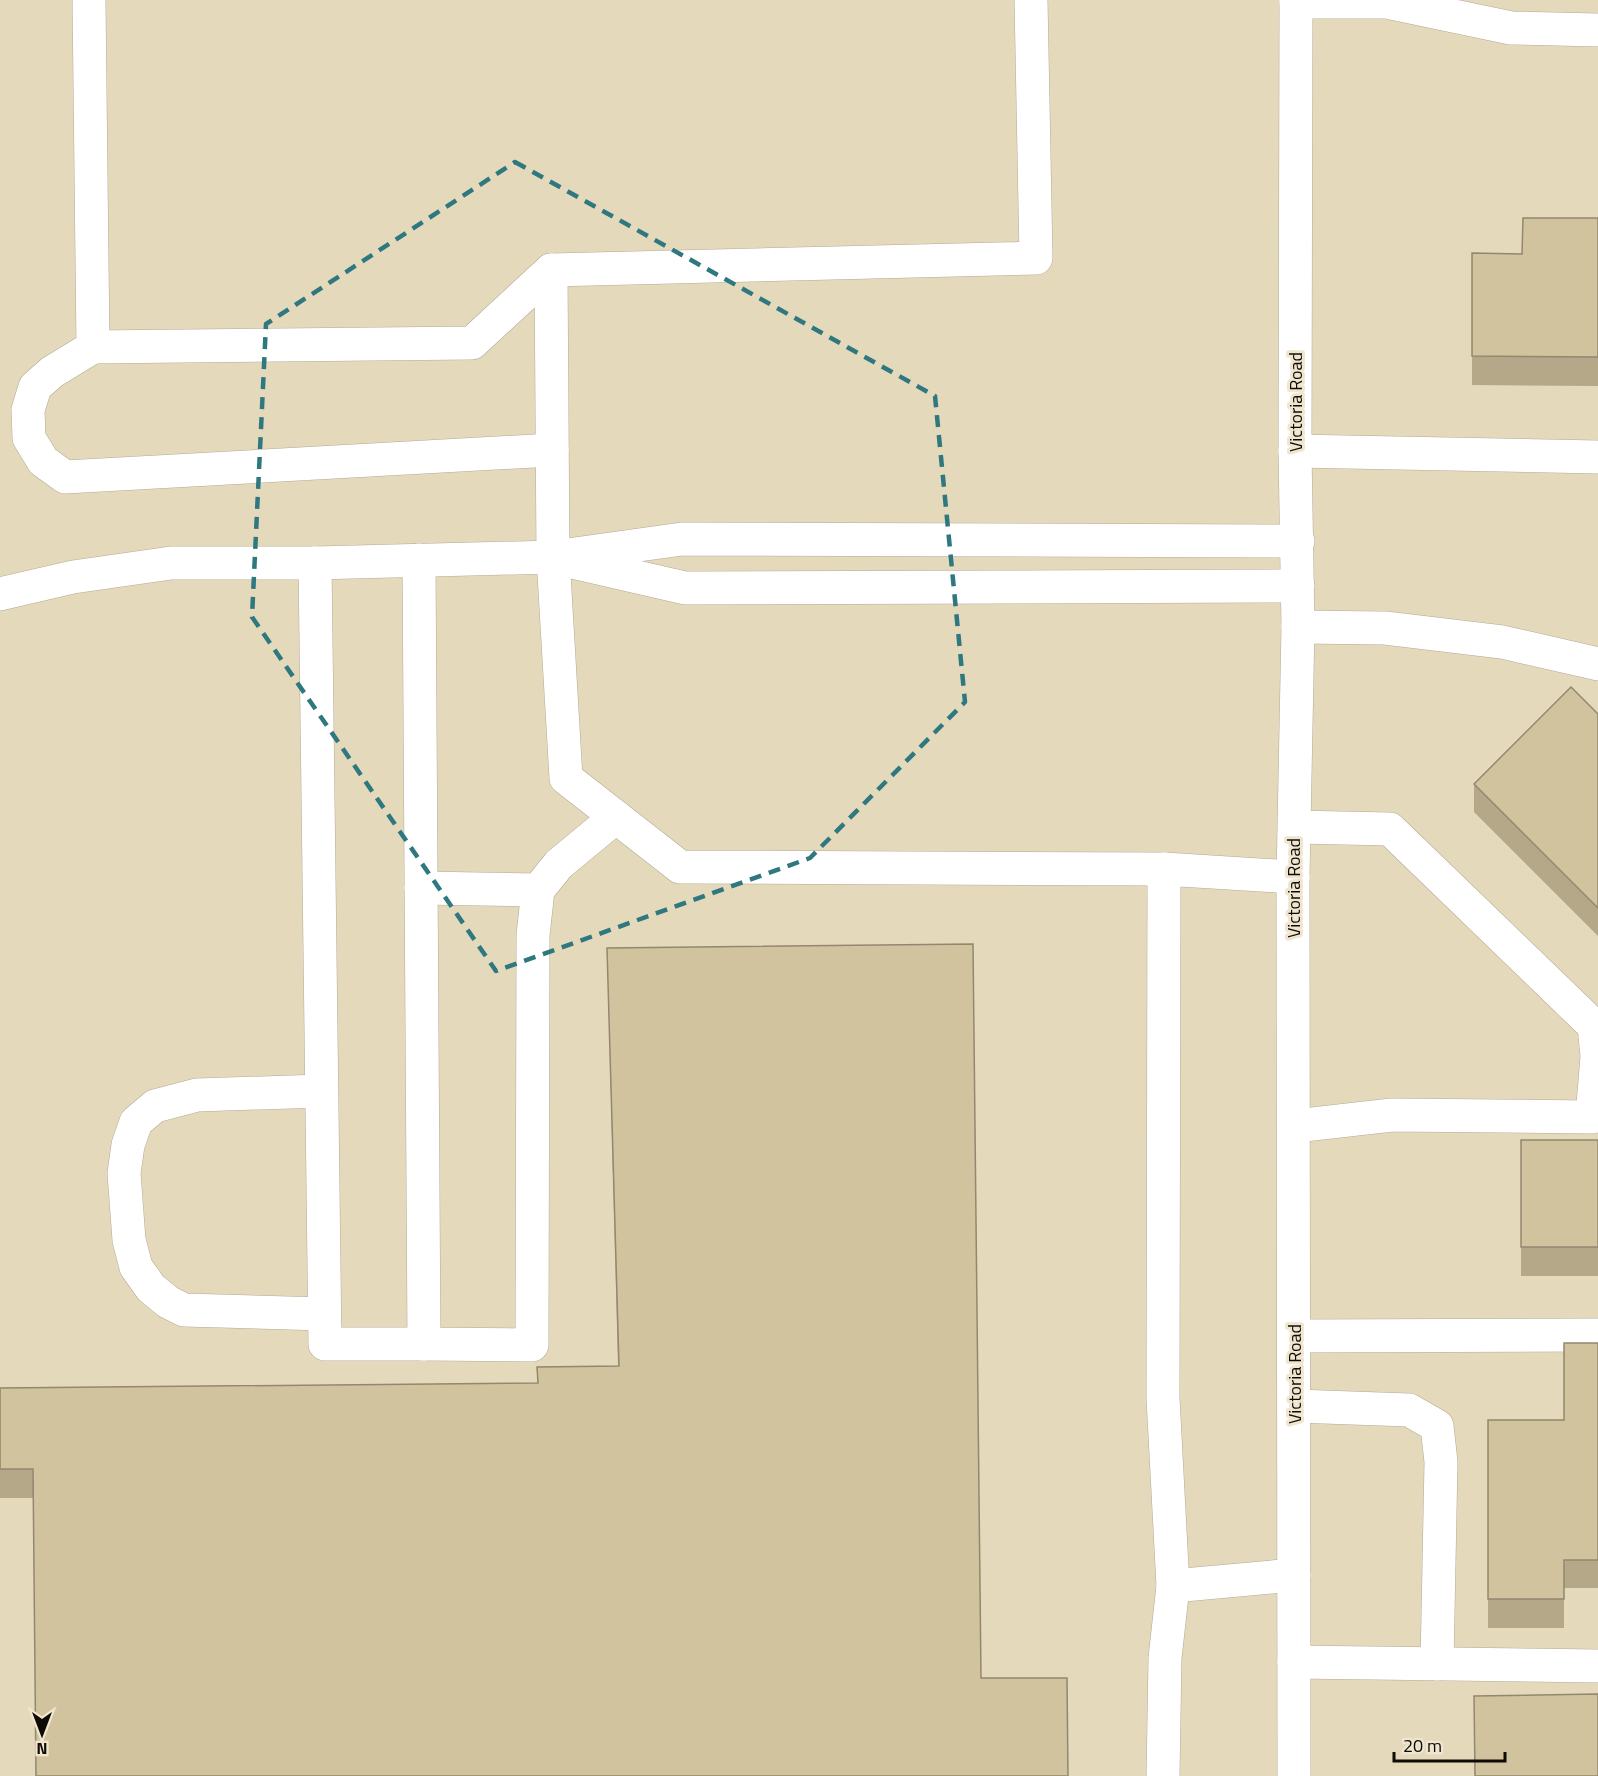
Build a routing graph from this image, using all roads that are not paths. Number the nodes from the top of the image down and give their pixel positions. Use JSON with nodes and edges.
{"nodes":[{"id":1,"x":89,"y":0,"type":"edge"},
{"id":2,"x":1031,"y":0,"type":"edge"},
{"id":3,"x":1296,"y":1,"type":"edge"},
{"id":4,"x":1598,"y":30,"type":"edge"},
{"id":5,"x":551,"y":270,"type":"junction"},
{"id":6,"x":93,"y":347,"type":"junction"},
{"id":7,"x":552,"y":450,"type":"junction"},
{"id":8,"x":1295,"y":451,"type":"junction"},
{"id":9,"x":1598,"y":457,"type":"edge"},
{"id":10,"x":1298,"y":541,"type":"junction"},
{"id":11,"x":553,"y":557,"type":"junction"},
{"id":12,"x":419,"y":560,"type":"junction"},
{"id":13,"x":315,"y":563,"type":"junction"},
{"id":14,"x":1298,"y":586,"type":"junction"},
{"id":15,"x":0,"y":594,"type":"edge"},
{"id":16,"x":1298,"y":627,"type":"junction"},
{"id":17,"x":1598,"y":664,"type":"edge"},
{"id":18,"x":616,"y":817,"type":"junction"},
{"id":19,"x":1295,"y":826,"type":"junction"},
{"id":20,"x":1164,"y":869,"type":"junction"},
{"id":21,"x":1293,"y":877,"type":"junction"},
{"id":22,"x":421,"y":888,"type":"junction"},
{"id":23,"x":538,"y":890,"type":"junction"},
{"id":24,"x":321,"y":1091,"type":"junction"},
{"id":25,"x":1595,"y":1117,"type":"edge"},
{"id":26,"x":1295,"y":1126,"type":"junction"},
{"id":27,"x":324,"y":1314,"type":"junction"},
{"id":28,"x":1598,"y":1335,"type":"edge"},
{"id":29,"x":1295,"y":1336,"type":"junction"},
{"id":30,"x":424,"y":1344,"type":"junction"},
{"id":31,"x":1295,"y":1406,"type":"junction"},
{"id":32,"x":1294,"y":1575,"type":"junction"},
{"id":33,"x":1173,"y":1586,"type":"junction"},
{"id":34,"x":1294,"y":1662,"type":"junction"},
{"id":35,"x":1437,"y":1664,"type":"junction"},
{"id":36,"x":1598,"y":1666,"type":"edge"},
{"id":37,"x":1163,"y":1776,"type":"edge"},
{"id":38,"x":1294,"y":1776,"type":"edge"}],
"edges":[{"from":1,"to":6,"type":"street"},
{"from":2,"to":5,"type":"street"},
{"from":3,"to":4,"type":"street"},
{"from":3,"to":8,"type":"street","name":"Victoria Road"},
{"from":5,"to":6,"type":"street"},
{"from":5,"to":7,"type":"street"},
{"from":6,"to":7,"type":"street"},
{"from":7,"to":11,"type":"street"},
{"from":8,"to":9,"type":"street"},
{"from":8,"to":10,"type":"street","name":"Victoria Road"},
{"from":10,"to":11,"type":"street"},
{"from":10,"to":14,"type":"street","name":"Victoria Road"},
{"from":11,"to":12,"type":"street"},
{"from":11,"to":14,"type":"street"},
{"from":11,"to":18,"type":"street"},
{"from":12,"to":13,"type":"street"},
{"from":12,"to":22,"type":"street"},
{"from":13,"to":15,"type":"street"},
{"from":13,"to":24,"type":"street"},
{"from":14,"to":16,"type":"street","name":"Victoria Road"},
{"from":16,"to":17,"type":"street"},
{"from":16,"to":19,"type":"street","name":"Victoria Road"},
{"from":18,"to":20,"type":"street"},
{"from":18,"to":23,"type":"street"},
{"from":19,"to":21,"type":"street","name":"Victoria Road"},
{"from":19,"to":25,"type":"street"},
{"from":20,"to":21,"type":"street"},
{"from":20,"to":33,"type":"street"},
{"from":21,"to":26,"type":"street","name":"Victoria Road"},
{"from":22,"to":23,"type":"street"},
{"from":22,"to":30,"type":"street"},
{"from":23,"to":30,"type":"street"},
{"from":24,"to":27,"type":"street"},
{"from":24,"to":27,"type":"street"},
{"from":25,"to":26,"type":"street"},
{"from":26,"to":29,"type":"street","name":"Victoria Road"},
{"from":27,"to":30,"type":"street"},
{"from":28,"to":29,"type":"street"},
{"from":29,"to":31,"type":"street","name":"Victoria Road"},
{"from":31,"to":32,"type":"street","name":"Victoria Road"},
{"from":31,"to":35,"type":"street"},
{"from":32,"to":33,"type":"street"},
{"from":32,"to":34,"type":"street","name":"Victoria Road"},
{"from":33,"to":37,"type":"street"},
{"from":34,"to":35,"type":"street"},
{"from":34,"to":38,"type":"street","name":"Victoria Road"},
{"from":35,"to":36,"type":"street"}]}
